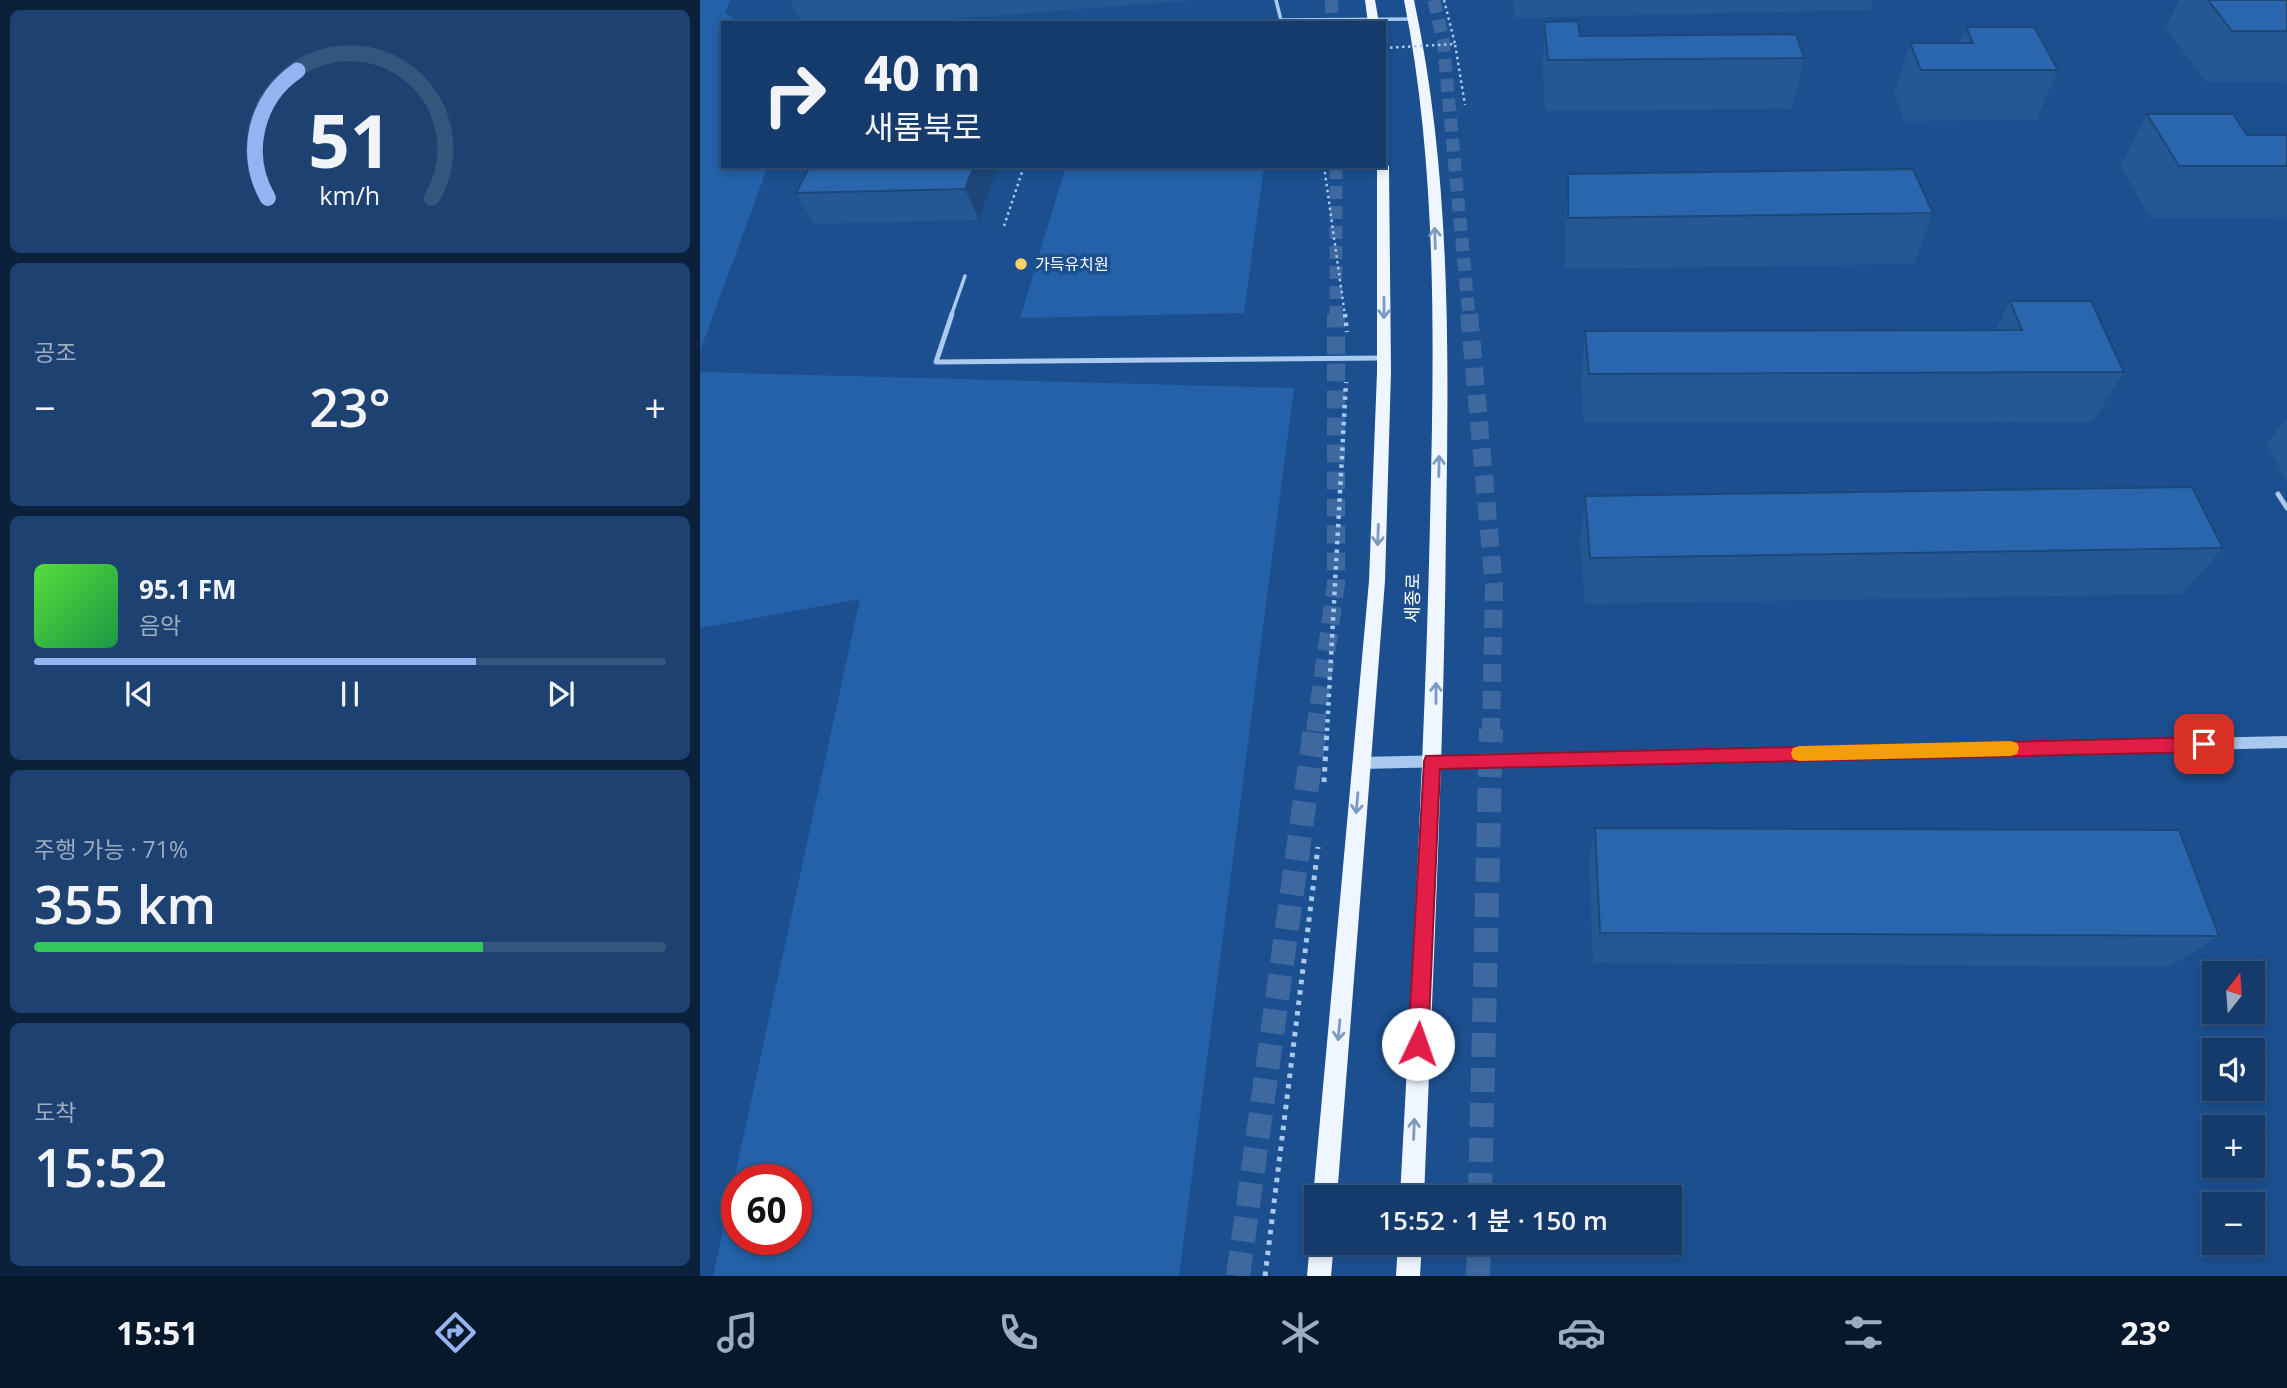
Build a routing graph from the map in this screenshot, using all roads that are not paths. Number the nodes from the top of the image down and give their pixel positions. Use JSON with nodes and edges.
{"nodes":[{"id":1,"x":1276,"y":0,"type":"edge"},
{"id":2,"x":1370,"y":0,"type":"edge"},
{"id":3,"x":1409,"y":0,"type":"edge"},
{"id":4,"x":1414,"y":19,"type":"junction"},
{"id":5,"x":1374,"y":21,"type":"edge"},
{"id":6,"x":1383,"y":168,"type":"edge"},
{"id":7,"x":965,"y":276,"type":"dead end"},
{"id":8,"x":1384,"y":358,"type":"junction"},
{"id":9,"x":2278,"y":494,"type":"dead end"},
{"id":10,"x":2287,"y":508,"type":"edge"},
{"id":11,"x":2287,"y":743,"type":"edge"},
{"id":12,"x":1432,"y":761,"type":"junction"},
{"id":13,"x":1361,"y":763,"type":"junction"},
{"id":14,"x":1326,"y":1185,"type":"edge"},
{"id":15,"x":1413,"y":1185,"type":"edge"},
{"id":16,"x":1321,"y":1255,"type":"edge"},
{"id":17,"x":1409,"y":1255,"type":"edge"},
{"id":18,"x":1319,"y":1276,"type":"edge"},
{"id":19,"x":1408,"y":1276,"type":"edge"}],
"edges":[{"from":1,"to":5,"type":"lane"},
{"from":2,"to":5,"type":"main road"},
{"from":3,"to":4,"type":"main road","name":"세종로"},
{"from":4,"to":5,"type":"lane"},
{"from":12,"to":4,"type":"main road","name":"세종로","one_way":true},
{"from":6,"to":8,"type":"main road","name":"세종로","one_way":true},
{"from":7,"to":8,"type":"lane"},
{"from":8,"to":13,"type":"main road","name":"세종로","one_way":true},
{"from":9,"to":10,"type":"lane"},
{"from":11,"to":12,"type":"street"},
{"from":12,"to":13,"type":"street"},
{"from":15,"to":12,"type":"main road","name":"세종로","one_way":true},
{"from":13,"to":14,"type":"main road","name":"세종로","one_way":true},
{"from":16,"to":18,"type":"main road"},
{"from":17,"to":19,"type":"main road"}]}
